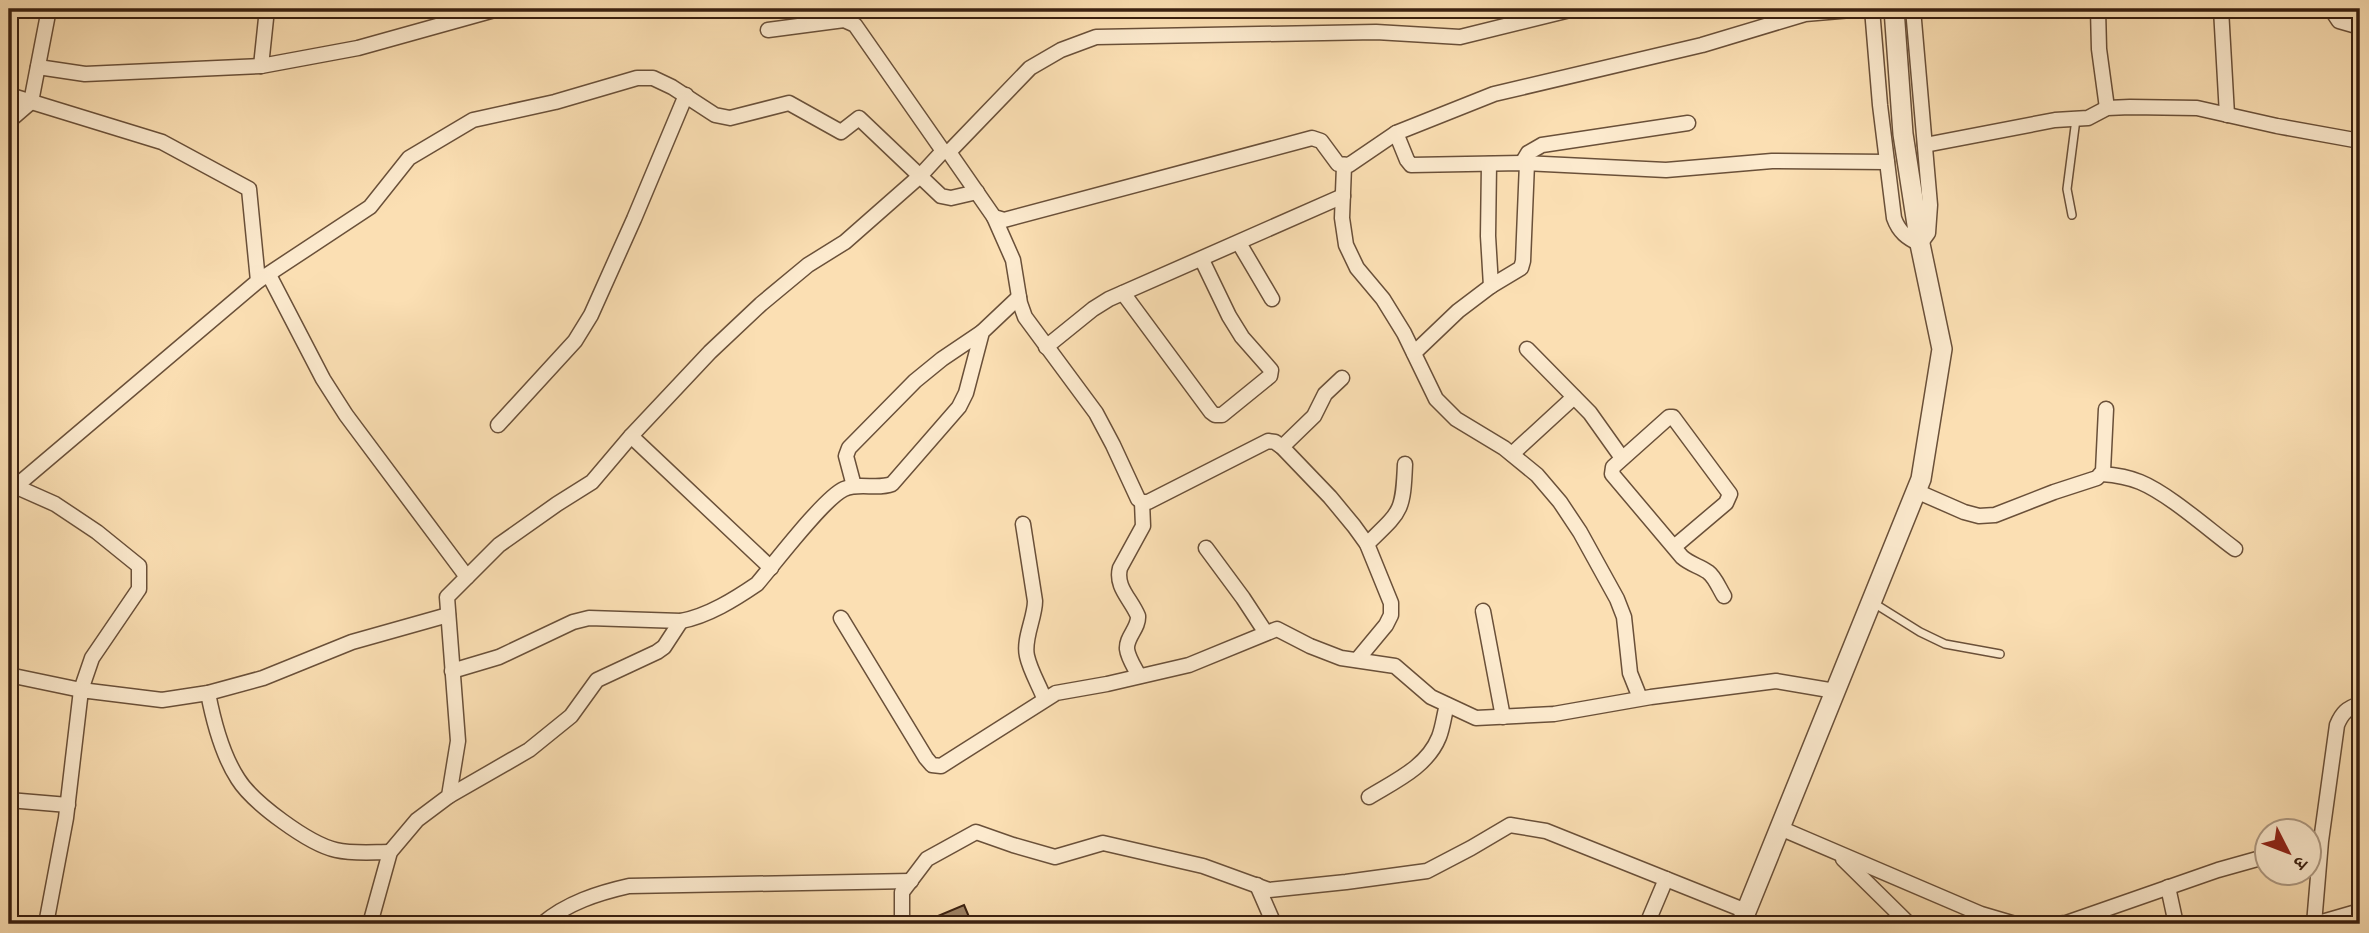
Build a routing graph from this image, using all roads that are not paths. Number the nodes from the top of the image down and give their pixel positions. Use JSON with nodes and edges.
{"nodes":[{"id":1,"x":49,"y":9,"type":"edge"},
{"id":2,"x":267,"y":9,"type":"edge"},
{"id":3,"x":498,"y":9,"type":"edge"},
{"id":4,"x":1574,"y":9,"type":"edge"},
{"id":5,"x":1863,"y":9,"type":"edge"},
{"id":6,"x":1872,"y":9,"type":"edge"},
{"id":7,"x":1894,"y":9,"type":"edge"},
{"id":8,"x":1913,"y":9,"type":"edge"},
{"id":9,"x":2098,"y":9,"type":"edge"},
{"id":10,"x":2221,"y":9,"type":"edge"},
{"id":11,"x":2331,"y":9,"type":"edge"},
{"id":12,"x":2360,"y":27,"type":"edge"},
{"id":13,"x":768,"y":30,"type":"dead end"},
{"id":14,"x":261,"y":66,"type":"junction"},
{"id":15,"x":38,"y":67,"type":"junction"},
{"id":16,"x":9,"y":95,"type":"edge"},
{"id":17,"x":685,"y":96,"type":"junction"},
{"id":18,"x":31,"y":102,"type":"junction"},
{"id":19,"x":2107,"y":107,"type":"junction"},
{"id":20,"x":2227,"y":115,"type":"junction"},
{"id":21,"x":2076,"y":119,"type":"junction"},
{"id":22,"x":9,"y":121,"type":"edge"},
{"id":23,"x":1688,"y":123,"type":"dead end"},
{"id":24,"x":1396,"y":133,"type":"junction"},
{"id":25,"x":2360,"y":141,"type":"edge"},
{"id":26,"x":1925,"y":145,"type":"junction"},
{"id":27,"x":946,"y":151,"type":"junction"},
{"id":28,"x":1887,"y":162,"type":"junction"},
{"id":29,"x":1489,"y":163,"type":"junction"},
{"id":30,"x":1524,"y":163,"type":"junction"},
{"id":31,"x":1344,"y":166,"type":"junction"},
{"id":32,"x":920,"y":176,"type":"junction"},
{"id":33,"x":976,"y":192,"type":"junction"},
{"id":34,"x":1343,"y":197,"type":"junction"},
{"id":35,"x":2072,"y":215,"type":"dead end"},
{"id":36,"x":994,"y":217,"type":"junction"},
{"id":37,"x":1239,"y":243,"type":"junction"},
{"id":38,"x":1920,"y":244,"type":"junction"},
{"id":39,"x":1202,"y":260,"type":"junction"},
{"id":40,"x":263,"y":278,"type":"junction"},
{"id":41,"x":1491,"y":286,"type":"junction"},
{"id":42,"x":1123,"y":293,"type":"junction"},
{"id":43,"x":1019,"y":297,"type":"junction"},
{"id":44,"x":1272,"y":299,"type":"dead end"},
{"id":45,"x":982,"y":332,"type":"junction"},
{"id":46,"x":1046,"y":347,"type":"junction"},
{"id":47,"x":1527,"y":349,"type":"dead end"},
{"id":48,"x":1413,"y":353,"type":"junction"},
{"id":49,"x":1342,"y":377,"type":"dead end"},
{"id":50,"x":1574,"y":397,"type":"junction"},
{"id":51,"x":2106,"y":409,"type":"dead end"},
{"id":52,"x":498,"y":425,"type":"dead end"},
{"id":53,"x":631,"y":436,"type":"junction"},
{"id":54,"x":1282,"y":447,"type":"junction"},
{"id":55,"x":1512,"y":454,"type":"junction"},
{"id":56,"x":1622,"y":458,"type":"junction"},
{"id":57,"x":1405,"y":464,"type":"dead end"},
{"id":58,"x":2102,"y":474,"type":"junction"},
{"id":59,"x":854,"y":486,"type":"junction"},
{"id":60,"x":11,"y":487,"type":"edge"},
{"id":61,"x":1916,"y":491,"type":"junction"},
{"id":62,"x":1142,"y":502,"type":"junction"},
{"id":63,"x":1023,"y":524,"type":"dead end"},
{"id":64,"x":1367,"y":544,"type":"junction"},
{"id":65,"x":1674,"y":547,"type":"junction"},
{"id":66,"x":1206,"y":548,"type":"dead end"},
{"id":67,"x":2235,"y":549,"type":"dead end"},
{"id":68,"x":771,"y":568,"type":"junction"},
{"id":69,"x":467,"y":577,"type":"junction"},
{"id":70,"x":1724,"y":596,"type":"dead end"},
{"id":71,"x":1871,"y":602,"type":"junction"},
{"id":72,"x":1483,"y":611,"type":"dead end"},
{"id":73,"x":448,"y":615,"type":"junction"},
{"id":74,"x":841,"y":618,"type":"dead end"},
{"id":75,"x":681,"y":621,"type":"junction"},
{"id":76,"x":1266,"y":633,"type":"junction"},
{"id":77,"x":2000,"y":654,"type":"dead end"},
{"id":78,"x":1357,"y":660,"type":"junction"},
{"id":79,"x":452,"y":671,"type":"junction"},
{"id":80,"x":9,"y":675,"type":"edge"},
{"id":81,"x":1139,"y":676,"type":"junction"},
{"id":82,"x":80,"y":690,"type":"junction"},
{"id":83,"x":1835,"y":691,"type":"junction"},
{"id":84,"x":208,"y":693,"type":"junction"},
{"id":85,"x":1044,"y":698,"type":"junction"},
{"id":86,"x":1640,"y":698,"type":"junction"},
{"id":87,"x":2360,"y":704,"type":"edge"},
{"id":88,"x":1447,"y":705,"type":"junction"},
{"id":89,"x":1503,"y":717,"type":"junction"},
{"id":90,"x":449,"y":796,"type":"junction"},
{"id":91,"x":1369,"y":797,"type":"dead end"},
{"id":92,"x":9,"y":800,"type":"edge"},
{"id":93,"x":68,"y":805,"type":"junction"},
{"id":94,"x":2320,"y":818,"type":"edge"},
{"id":95,"x":1780,"y":828,"type":"junction"},
{"id":96,"x":390,"y":852,"type":"junction"},
{"id":97,"x":1835,"y":852,"type":"junction"},
{"id":98,"x":2254,"y":860,"type":"edge"},
{"id":99,"x":1666,"y":879,"type":"junction"},
{"id":100,"x":911,"y":881,"type":"junction"},
{"id":101,"x":1257,"y":885,"type":"junction"},
{"id":102,"x":2168,"y":887,"type":"junction"},
{"id":103,"x":2314,"y":888,"type":"edge"},
{"id":104,"x":2360,"y":911,"type":"edge"},
{"id":105,"x":1743,"y":918,"type":"edge"},
{"id":106,"x":46,"y":924,"type":"edge"},
{"id":107,"x":370,"y":924,"type":"edge"},
{"id":108,"x":542,"y":924,"type":"edge"},
{"id":109,"x":902,"y":924,"type":"edge"},
{"id":110,"x":1274,"y":924,"type":"edge"},
{"id":111,"x":1647,"y":924,"type":"edge"},
{"id":112,"x":1909,"y":924,"type":"edge"},
{"id":113,"x":2015,"y":924,"type":"edge"},
{"id":114,"x":2056,"y":924,"type":"edge"},
{"id":115,"x":2176,"y":924,"type":"edge"},
{"id":116,"x":2314,"y":924,"type":"edge"}],
"edges":[{"from":1,"to":15,"type":"street"},
{"from":2,"to":14,"type":"street"},
{"from":3,"to":14,"type":"street"},
{"from":4,"to":27,"type":"street"},
{"from":5,"to":24,"type":"street"},
{"from":6,"to":28,"type":"street"},
{"from":7,"to":38,"type":"street"},
{"from":8,"to":26,"type":"street"},
{"from":9,"to":19,"type":"street"},
{"from":10,"to":20,"type":"street"},
{"from":11,"to":12,"type":"street"},
{"from":13,"to":27,"type":"street"},
{"from":14,"to":15,"type":"street"},
{"from":15,"to":18,"type":"street"},
{"from":16,"to":18,"type":"street"},
{"from":17,"to":32,"type":"street"},
{"from":17,"to":40,"type":"street"},
{"from":17,"to":52,"type":"street"},
{"from":18,"to":22,"type":"street"},
{"from":18,"to":40,"type":"street"},
{"from":19,"to":20,"type":"street"},
{"from":19,"to":21,"type":"street"},
{"from":20,"to":25,"type":"street"},
{"from":21,"to":26,"type":"street"},
{"from":21,"to":35,"type":"lane"},
{"from":23,"to":30,"type":"street"},
{"from":24,"to":29,"type":"street"},
{"from":24,"to":31,"type":"street"},
{"from":26,"to":38,"type":"street"},
{"from":27,"to":32,"type":"street"},
{"from":27,"to":33,"type":"street"},
{"from":28,"to":30,"type":"street"},
{"from":28,"to":38,"type":"street"},
{"from":29,"to":30,"type":"street"},
{"from":29,"to":41,"type":"street"},
{"from":30,"to":41,"type":"street"},
{"from":31,"to":34,"type":"street"},
{"from":31,"to":36,"type":"street"},
{"from":32,"to":33,"type":"street"},
{"from":32,"to":53,"type":"street"},
{"from":33,"to":36,"type":"street"},
{"from":34,"to":37,"type":"street"},
{"from":34,"to":48,"type":"street"},
{"from":36,"to":43,"type":"street"},
{"from":37,"to":39,"type":"street"},
{"from":37,"to":44,"type":"street"},
{"from":38,"to":61,"type":"street"},
{"from":39,"to":42,"type":"street"},
{"from":39,"to":42,"type":"street"},
{"from":40,"to":60,"type":"street"},
{"from":40,"to":69,"type":"street"},
{"from":41,"to":48,"type":"street"},
{"from":42,"to":46,"type":"street"},
{"from":43,"to":45,"type":"street"},
{"from":43,"to":46,"type":"street"},
{"from":45,"to":59,"type":"street"},
{"from":45,"to":59,"type":"street"},
{"from":46,"to":62,"type":"street"},
{"from":47,"to":50,"type":"street"},
{"from":48,"to":55,"type":"street"},
{"from":49,"to":54,"type":"street"},
{"from":50,"to":55,"type":"street"},
{"from":50,"to":56,"type":"street"},
{"from":51,"to":58,"type":"street"},
{"from":53,"to":68,"type":"street"},
{"from":53,"to":69,"type":"street"},
{"from":54,"to":62,"type":"street"},
{"from":54,"to":64,"type":"street"},
{"from":55,"to":86,"type":"street"},
{"from":56,"to":65,"type":"street"},
{"from":56,"to":65,"type":"street"},
{"from":57,"to":64,"type":"street"},
{"from":58,"to":61,"type":"street"},
{"from":58,"to":67,"type":"street"},
{"from":59,"to":68,"type":"street"},
{"from":60,"to":82,"type":"street"},
{"from":61,"to":71,"type":"street"},
{"from":62,"to":81,"type":"street"},
{"from":63,"to":85,"type":"street"},
{"from":64,"to":78,"type":"street"},
{"from":65,"to":70,"type":"street"},
{"from":66,"to":76,"type":"street"},
{"from":68,"to":75,"type":"street"},
{"from":69,"to":73,"type":"street"},
{"from":71,"to":77,"type":"lane"},
{"from":71,"to":83,"type":"street"},
{"from":72,"to":89,"type":"street"},
{"from":73,"to":79,"type":"street"},
{"from":73,"to":84,"type":"street"},
{"from":74,"to":85,"type":"street"},
{"from":75,"to":79,"type":"street"},
{"from":75,"to":90,"type":"street"},
{"from":76,"to":78,"type":"street"},
{"from":76,"to":81,"type":"street"},
{"from":78,"to":88,"type":"street"},
{"from":79,"to":90,"type":"street"},
{"from":80,"to":82,"type":"street"},
{"from":81,"to":85,"type":"street"},
{"from":82,"to":84,"type":"street"},
{"from":82,"to":93,"type":"street"},
{"from":83,"to":86,"type":"street"},
{"from":83,"to":95,"type":"street"},
{"from":84,"to":96,"type":"street"},
{"from":86,"to":89,"type":"street"},
{"from":87,"to":94,"type":"street"},
{"from":88,"to":89,"type":"street"},
{"from":88,"to":91,"type":"street"},
{"from":90,"to":96,"type":"street"},
{"from":92,"to":93,"type":"street"},
{"from":93,"to":106,"type":"street"},
{"from":95,"to":97,"type":"street"},
{"from":95,"to":105,"type":"street"},
{"from":96,"to":107,"type":"street"},
{"from":97,"to":112,"type":"street"},
{"from":97,"to":113,"type":"street"},
{"from":98,"to":102,"type":"street"},
{"from":99,"to":101,"type":"street"},
{"from":99,"to":105,"type":"street"},
{"from":99,"to":111,"type":"street"},
{"from":100,"to":101,"type":"street"},
{"from":100,"to":108,"type":"street"},
{"from":100,"to":109,"type":"street"},
{"from":101,"to":110,"type":"street"},
{"from":102,"to":114,"type":"street"},
{"from":102,"to":115,"type":"street"},
{"from":103,"to":116,"type":"street"},
{"from":104,"to":116,"type":"street"}]}
